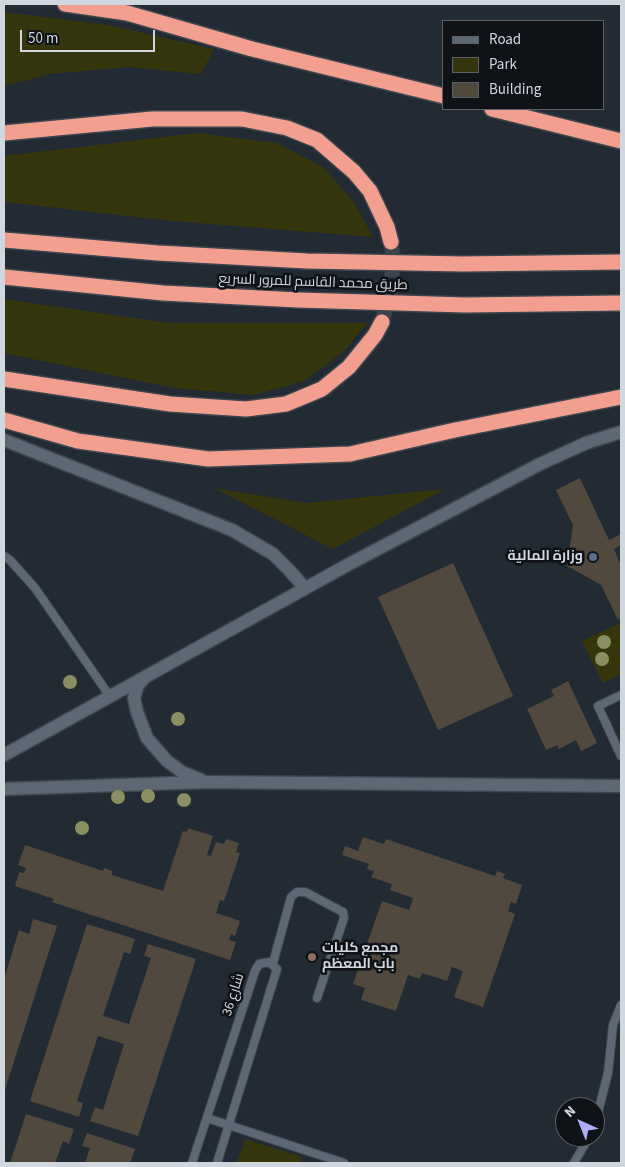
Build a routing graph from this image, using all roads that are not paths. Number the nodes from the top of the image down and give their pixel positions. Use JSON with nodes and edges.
{"nodes":[{"id":1,"x":65,"y":4,"type":"edge"},
{"id":2,"x":442,"y":96,"type":"edge"},
{"id":3,"x":496,"y":110,"type":"edge"},
{"id":4,"x":4,"y":132,"type":"edge"},
{"id":5,"x":621,"y":141,"type":"edge"},
{"id":6,"x":4,"y":240,"type":"edge"},
{"id":7,"x":391,"y":242,"type":"tunnel mouth"},
{"id":8,"x":621,"y":262,"type":"edge"},
{"id":9,"x":4,"y":277,"type":"edge"},
{"id":10,"x":621,"y":303,"type":"edge"},
{"id":11,"x":382,"y":322,"type":"tunnel mouth"},
{"id":12,"x":4,"y":379,"type":"edge"},
{"id":13,"x":621,"y":397,"type":"edge"},
{"id":14,"x":4,"y":420,"type":"edge"},
{"id":15,"x":621,"y":432,"type":"edge"},
{"id":16,"x":4,"y":440,"type":"edge"},
{"id":17,"x":4,"y":556,"type":"edge"},
{"id":18,"x":304,"y":588,"type":"junction"},
{"id":19,"x":148,"y":674,"type":"junction"},
{"id":20,"x":110,"y":695,"type":"junction"},
{"id":21,"x":621,"y":695,"type":"edge"},
{"id":22,"x":4,"y":755,"type":"edge"},
{"id":23,"x":621,"y":756,"type":"edge"},
{"id":24,"x":206,"y":782,"type":"junction"},
{"id":25,"x":621,"y":786,"type":"edge"},
{"id":26,"x":4,"y":790,"type":"edge"},
{"id":27,"x":273,"y":963,"type":"junction"},
{"id":28,"x":317,"y":998,"type":"dead end"},
{"id":29,"x":621,"y":1006,"type":"edge"},
{"id":30,"x":602,"y":1097,"type":"edge"},
{"id":31,"x":207,"y":1118,"type":"junction"},
{"id":32,"x":230,"y":1125,"type":"junction"},
{"id":33,"x":583,"y":1147,"type":"edge"},
{"id":34,"x":192,"y":1163,"type":"edge"},
{"id":35,"x":217,"y":1163,"type":"edge"},
{"id":36,"x":344,"y":1163,"type":"edge"},
{"id":37,"x":574,"y":1163,"type":"edge"}],
"edges":[{"from":1,"to":2,"type":"highway"},
{"from":3,"to":5,"type":"highway"},
{"from":4,"to":7,"type":"highway"},
{"from":6,"to":8,"type":"highway","name":"طريق محمد القاسم للمرور السريع","bridge":true},
{"from":9,"to":10,"type":"highway","name":"طريق محمد القاسم للمرور السريع","bridge":true},
{"from":11,"to":12,"type":"highway"},
{"from":13,"to":14,"type":"highway"},
{"from":15,"to":18,"type":"street"},
{"from":16,"to":18,"type":"street"},
{"from":17,"to":20,"type":"lane"},
{"from":18,"to":19,"type":"street"},
{"from":19,"to":20,"type":"street"},
{"from":19,"to":24,"type":"street"},
{"from":20,"to":22,"type":"street"},
{"from":21,"to":23,"type":"lane"},
{"from":24,"to":25,"type":"street"},
{"from":24,"to":26,"type":"street"},
{"from":27,"to":28,"type":"lane"},
{"from":27,"to":31,"type":"lane","name":"شارع 36"},
{"from":27,"to":32,"type":"lane"},
{"from":29,"to":30,"type":"lane"},
{"from":31,"to":32,"type":"lane"},
{"from":31,"to":34,"type":"lane","name":"شارع 36"},
{"from":32,"to":35,"type":"lane"},
{"from":32,"to":36,"type":"lane"},
{"from":33,"to":37,"type":"lane"}]}
